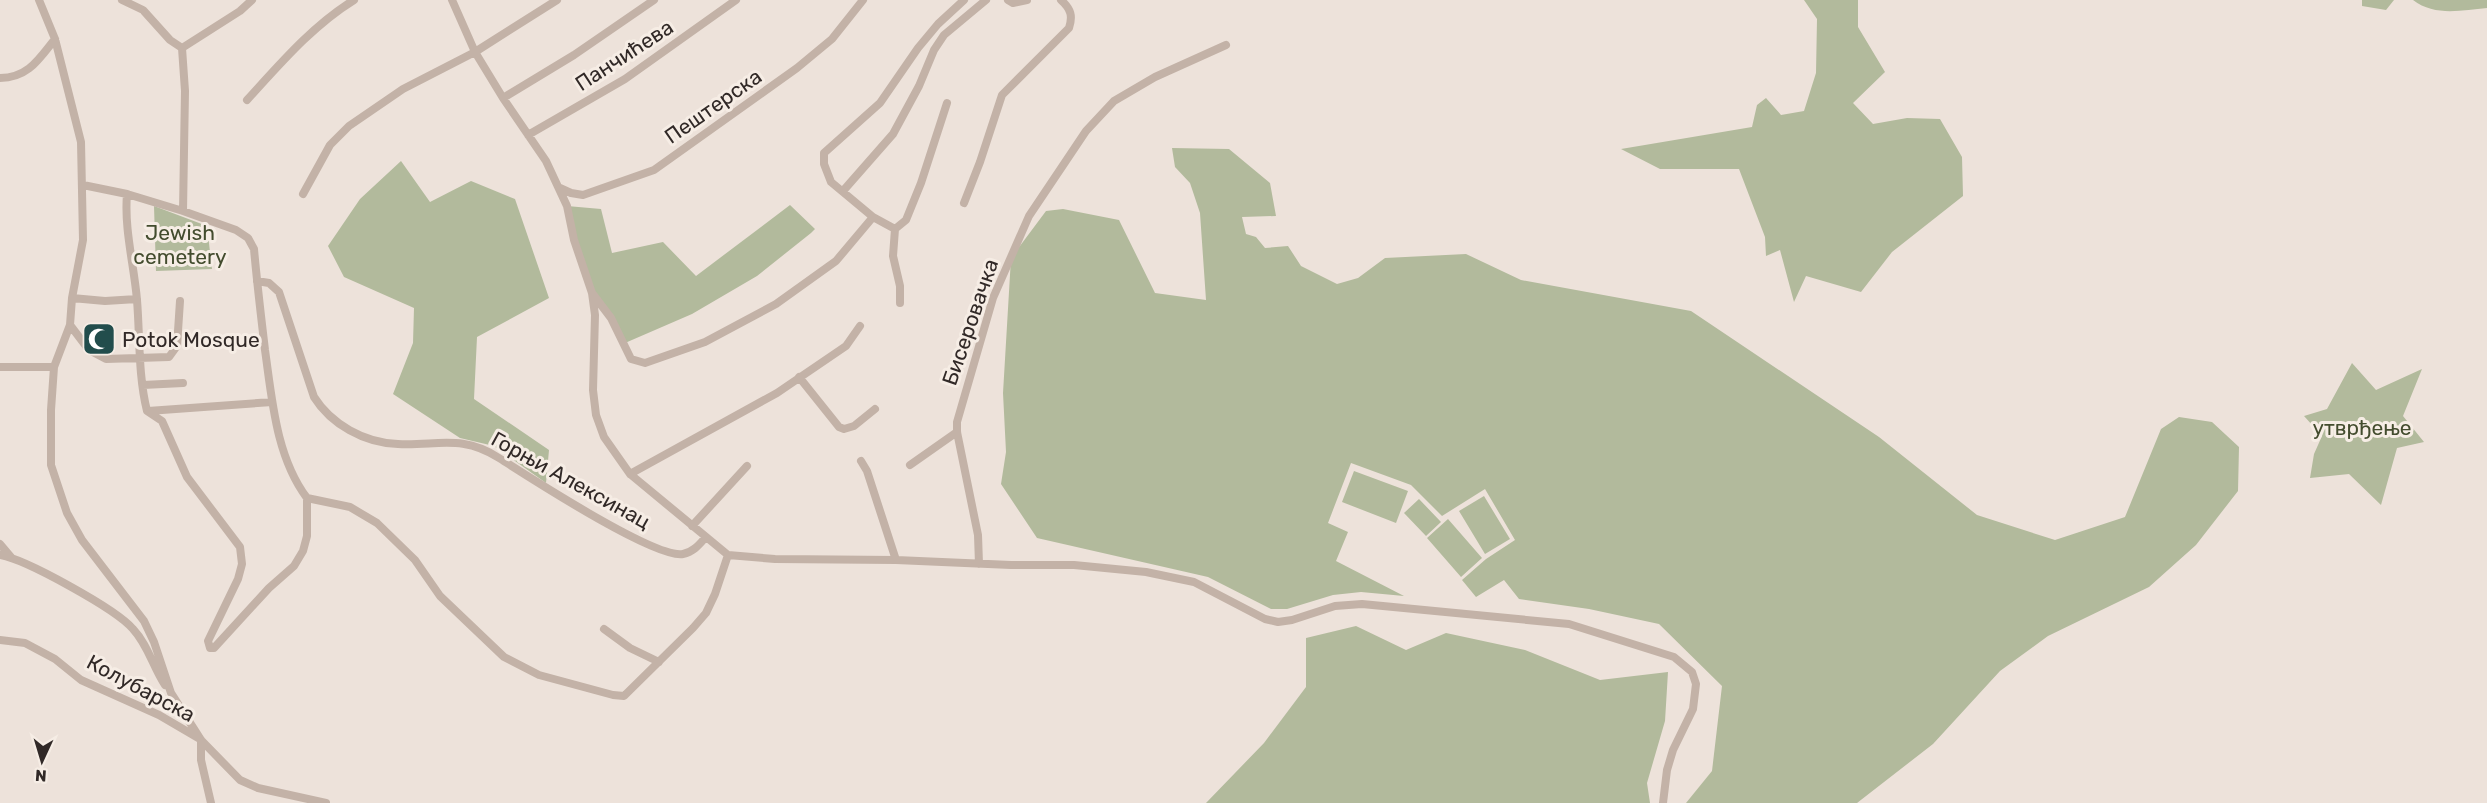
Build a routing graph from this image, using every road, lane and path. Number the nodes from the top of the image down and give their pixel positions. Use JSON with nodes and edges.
{"nodes":[{"id":1,"x":41,"y":0,"type":"edge"},
{"id":2,"x":122,"y":0,"type":"edge"},
{"id":3,"x":252,"y":0,"type":"edge"},
{"id":4,"x":354,"y":0,"type":"edge"},
{"id":5,"x":558,"y":0,"type":"edge"},
{"id":6,"x":654,"y":0,"type":"edge"},
{"id":7,"x":736,"y":0,"type":"edge"},
{"id":8,"x":863,"y":0,"type":"edge"},
{"id":9,"x":964,"y":0,"type":"edge"},
{"id":10,"x":986,"y":0,"type":"edge"},
{"id":11,"x":1008,"y":0,"type":"edge"},
{"id":12,"x":1027,"y":0,"type":"edge"},
{"id":13,"x":1061,"y":0,"type":"edge"},
{"id":14,"x":454,"y":3,"type":"edge"},
{"id":15,"x":55,"y":39,"type":"junction"},
{"id":16,"x":1226,"y":45,"type":"dead end"},
{"id":17,"x":182,"y":48,"type":"junction"},
{"id":18,"x":475,"y":52,"type":"junction"},
{"id":19,"x":0,"y":78,"type":"edge"},
{"id":20,"x":503,"y":98,"type":"junction"},
{"id":21,"x":247,"y":100,"type":"dead end"},
{"id":22,"x":947,"y":103,"type":"dead end"},
{"id":23,"x":528,"y":135,"type":"junction"},
{"id":24,"x":83,"y":185,"type":"junction"},
{"id":25,"x":560,"y":188,"type":"junction"},
{"id":26,"x":843,"y":191,"type":"junction"},
{"id":27,"x":127,"y":194,"type":"junction"},
{"id":28,"x":303,"y":194,"type":"dead end"},
{"id":29,"x":964,"y":203,"type":"dead end"},
{"id":30,"x":183,"y":211,"type":"junction"},
{"id":31,"x":873,"y":217,"type":"junction"},
{"id":32,"x":895,"y":230,"type":"junction"},
{"id":33,"x":257,"y":281,"type":"junction"},
{"id":34,"x":592,"y":293,"type":"junction"},
{"id":35,"x":72,"y":298,"type":"junction"},
{"id":36,"x":137,"y":299,"type":"junction"},
{"id":37,"x":180,"y":301,"type":"dead end"},
{"id":38,"x":900,"y":303,"type":"dead end"},
{"id":39,"x":70,"y":325,"type":"junction"},
{"id":40,"x":860,"y":326,"type":"dead end"},
{"id":41,"x":141,"y":358,"type":"junction"},
{"id":42,"x":0,"y":367,"type":"edge"},
{"id":43,"x":54,"y":367,"type":"junction"},
{"id":44,"x":799,"y":377,"type":"junction"},
{"id":45,"x":183,"y":383,"type":"dead end"},
{"id":46,"x":143,"y":385,"type":"junction"},
{"id":47,"x":272,"y":402,"type":"junction"},
{"id":48,"x":875,"y":409,"type":"dead end"},
{"id":49,"x":147,"y":411,"type":"junction"},
{"id":50,"x":957,"y":432,"type":"junction"},
{"id":51,"x":861,"y":460,"type":"dead end"},
{"id":52,"x":909,"y":465,"type":"dead end"},
{"id":53,"x":747,"y":466,"type":"dead end"},
{"id":54,"x":630,"y":474,"type":"junction"},
{"id":55,"x":307,"y":498,"type":"junction"},
{"id":56,"x":692,"y":526,"type":"junction"},
{"id":57,"x":705,"y":538,"type":"junction"},
{"id":58,"x":0,"y":544,"type":"edge"},
{"id":59,"x":0,"y":555,"type":"edge"},
{"id":60,"x":728,"y":555,"type":"junction"},
{"id":61,"x":11,"y":557,"type":"junction"},
{"id":62,"x":896,"y":560,"type":"junction"},
{"id":63,"x":979,"y":564,"type":"junction"},
{"id":64,"x":604,"y":629,"type":"dead end"},
{"id":65,"x":0,"y":640,"type":"edge"},
{"id":66,"x":659,"y":662,"type":"junction"},
{"id":67,"x":171,"y":693,"type":"junction"},
{"id":68,"x":201,"y":740,"type":"junction"},
{"id":69,"x":211,"y":803,"type":"edge"},
{"id":70,"x":326,"y":803,"type":"edge"},
{"id":71,"x":1662,"y":803,"type":"edge"}],
"edges":[{"from":1,"to":15,"type":"street"},
{"from":2,"to":17,"type":"street"},
{"from":3,"to":17,"type":"street"},
{"from":4,"to":21,"type":"street"},
{"from":5,"to":18,"type":"street"},
{"from":6,"to":20,"type":"street"},
{"from":7,"to":23,"type":"street","name":"Панчићева"},
{"from":8,"to":25,"type":"street","name":"Пештерска"},
{"from":9,"to":26,"type":"street"},
{"from":10,"to":26,"type":"street"},
{"from":11,"to":12,"type":"street"},
{"from":13,"to":29,"type":"street"},
{"from":14,"to":18,"type":"street","name":"Горњи Алексинац"},
{"from":15,"to":19,"type":"street"},
{"from":15,"to":24,"type":"street"},
{"from":16,"to":50,"type":"street","name":"Бисеровачка"},
{"from":17,"to":30,"type":"street"},
{"from":18,"to":20,"type":"street","name":"Горњи Алексинац"},
{"from":18,"to":28,"type":"street"},
{"from":20,"to":23,"type":"street","name":"Горњи Алексинац"},
{"from":22,"to":32,"type":"street"},
{"from":23,"to":25,"type":"street","name":"Горњи Алексинац"},
{"from":24,"to":27,"type":"street"},
{"from":24,"to":35,"type":"street"},
{"from":25,"to":34,"type":"street","name":"Горњи Алексинац"},
{"from":26,"to":31,"type":"street"},
{"from":27,"to":30,"type":"street"},
{"from":27,"to":36,"type":"street"},
{"from":30,"to":33,"type":"street"},
{"from":31,"to":32,"type":"street"},
{"from":31,"to":34,"type":"street"},
{"from":32,"to":38,"type":"street"},
{"from":33,"to":47,"type":"street"},
{"from":33,"to":57,"type":"street","name":"Горњи Алексинац"},
{"from":34,"to":54,"type":"street","name":"Горњи Алексинац"},
{"from":35,"to":36,"type":"street"},
{"from":35,"to":39,"type":"street"},
{"from":36,"to":41,"type":"street"},
{"from":37,"to":41,"type":"street"},
{"from":39,"to":41,"type":"street"},
{"from":39,"to":43,"type":"street"},
{"from":40,"to":44,"type":"street"},
{"from":41,"to":46,"type":"street"},
{"from":42,"to":43,"type":"street"},
{"from":43,"to":67,"type":"street"},
{"from":44,"to":48,"type":"street"},
{"from":44,"to":54,"type":"street"},
{"from":45,"to":46,"type":"street"},
{"from":46,"to":49,"type":"street"},
{"from":47,"to":49,"type":"street"},
{"from":47,"to":55,"type":"street"},
{"from":49,"to":55,"type":"street"},
{"from":50,"to":52,"type":"street"},
{"from":50,"to":63,"type":"street","name":"Бисеровачка"},
{"from":51,"to":62,"type":"street"},
{"from":53,"to":56,"type":"street"},
{"from":54,"to":56,"type":"street","name":"Горњи Алексинац"},
{"from":55,"to":66,"type":"street"},
{"from":56,"to":57,"type":"street","name":"Горњи Алексинац"},
{"from":57,"to":60,"type":"street","name":"Горњи Алексинац"},
{"from":58,"to":61,"type":"street","name":"Колубарска"},
{"from":59,"to":61,"type":"street","name":"Колубарска"},
{"from":60,"to":62,"type":"street"},
{"from":60,"to":66,"type":"street"},
{"from":61,"to":67,"type":"street","name":"Колубарска"},
{"from":62,"to":63,"type":"street"},
{"from":63,"to":71,"type":"street"},
{"from":64,"to":66,"type":"street"},
{"from":65,"to":68,"type":"street","name":"Колубарска"},
{"from":67,"to":68,"type":"street"},
{"from":68,"to":69,"type":"street"},
{"from":68,"to":70,"type":"street"}]}
